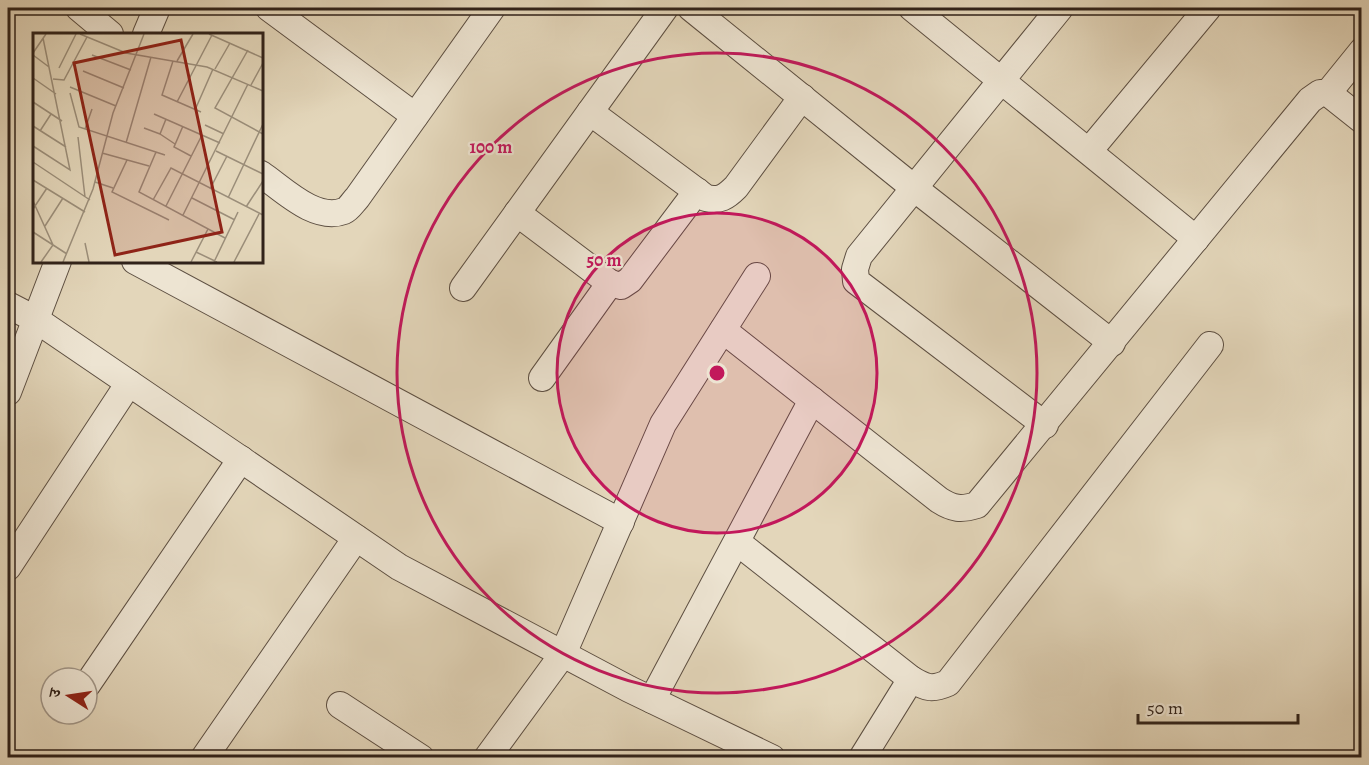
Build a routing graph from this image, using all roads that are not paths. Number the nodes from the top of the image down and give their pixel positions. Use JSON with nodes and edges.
{"nodes":[{"id":1,"x":80,"y":8,"type":"edge"},
{"id":2,"x":157,"y":8,"type":"edge"},
{"id":3,"x":269,"y":8,"type":"edge"},
{"id":4,"x":492,"y":8,"type":"edge"},
{"id":5,"x":665,"y":8,"type":"edge"},
{"id":6,"x":691,"y":8,"type":"edge"},
{"id":7,"x":912,"y":8,"type":"edge"},
{"id":8,"x":1208,"y":8,"type":"edge"},
{"id":9,"x":1054,"y":10,"type":"edge"},
{"id":10,"x":109,"y":33,"type":"edge"},
{"id":11,"x":147,"y":33,"type":"edge"},
{"id":12,"x":1362,"y":51,"type":"edge"},
{"id":13,"x":1002,"y":80,"type":"junction"},
{"id":14,"x":1328,"y":93,"type":"junction"},
{"id":15,"x":802,"y":97,"type":"junction"},
{"id":16,"x":590,"y":112,"type":"junction"},
{"id":17,"x":415,"y":116,"type":"junction"},
{"id":18,"x":1362,"y":120,"type":"edge"},
{"id":19,"x":1089,"y":151,"type":"junction"},
{"id":20,"x":262,"y":175,"type":"edge"},
{"id":21,"x":914,"y":188,"type":"junction"},
{"id":22,"x":698,"y":191,"type":"junction"},
{"id":23,"x":517,"y":213,"type":"junction"},
{"id":24,"x":1196,"y":239,"type":"junction"},
{"id":25,"x":58,"y":262,"type":"edge"},
{"id":26,"x":137,"y":262,"type":"edge"},
{"id":27,"x":757,"y":276,"type":"dead end"},
{"id":28,"x":610,"y":283,"type":"junction"},
{"id":29,"x":463,"y":288,"type":"dead end"},
{"id":30,"x":8,"y":305,"type":"edge"},
{"id":31,"x":35,"y":319,"type":"junction"},
{"id":32,"x":723,"y":330,"type":"junction"},
{"id":33,"x":1112,"y":343,"type":"junction"},
{"id":34,"x":1210,"y":345,"type":"dead end"},
{"id":35,"x":542,"y":378,"type":"dead end"},
{"id":36,"x":129,"y":383,"type":"junction"},
{"id":37,"x":8,"y":392,"type":"edge"},
{"id":38,"x":812,"y":400,"type":"junction"},
{"id":39,"x":1045,"y":425,"type":"junction"},
{"id":40,"x":241,"y":459,"type":"junction"},
{"id":41,"x":621,"y":522,"type":"junction"},
{"id":42,"x":356,"y":538,"type":"junction"},
{"id":43,"x":737,"y":542,"type":"junction"},
{"id":44,"x":8,"y":567,"type":"edge"},
{"id":45,"x":563,"y":654,"type":"junction"},
{"id":46,"x":99,"y":667,"type":"edge"},
{"id":47,"x":911,"y":679,"type":"junction"},
{"id":48,"x":652,"y":700,"type":"junction"},
{"id":49,"x":340,"y":705,"type":"dead end"},
{"id":50,"x":204,"y":758,"type":"edge"},
{"id":51,"x":421,"y":758,"type":"edge"},
{"id":52,"x":487,"y":758,"type":"edge"},
{"id":53,"x":772,"y":758,"type":"edge"},
{"id":54,"x":862,"y":758,"type":"edge"}],
"edges":[{"from":1,"to":10,"type":"street"},
{"from":2,"to":11,"type":"street"},
{"from":3,"to":17,"type":"street"},
{"from":4,"to":17,"type":"street"},
{"from":5,"to":16,"type":"street"},
{"from":6,"to":15,"type":"street"},
{"from":7,"to":13,"type":"street"},
{"from":8,"to":19,"type":"street"},
{"from":9,"to":13,"type":"street"},
{"from":12,"to":14,"type":"street"},
{"from":13,"to":19,"type":"street"},
{"from":13,"to":21,"type":"street"},
{"from":14,"to":18,"type":"street"},
{"from":14,"to":24,"type":"street"},
{"from":15,"to":21,"type":"street"},
{"from":15,"to":22,"type":"street"},
{"from":16,"to":22,"type":"street"},
{"from":16,"to":23,"type":"street"},
{"from":17,"to":20,"type":"street"},
{"from":19,"to":24,"type":"street"},
{"from":21,"to":33,"type":"street"},
{"from":21,"to":39,"type":"street"},
{"from":22,"to":28,"type":"street"},
{"from":23,"to":28,"type":"street"},
{"from":23,"to":29,"type":"street"},
{"from":24,"to":33,"type":"street"},
{"from":25,"to":31,"type":"street"},
{"from":26,"to":41,"type":"street"},
{"from":27,"to":32,"type":"street"},
{"from":28,"to":35,"type":"street"},
{"from":30,"to":31,"type":"street"},
{"from":31,"to":36,"type":"street"},
{"from":31,"to":37,"type":"street"},
{"from":32,"to":38,"type":"street"},
{"from":32,"to":41,"type":"street"},
{"from":33,"to":39,"type":"street"},
{"from":34,"to":47,"type":"street"},
{"from":36,"to":40,"type":"street"},
{"from":36,"to":44,"type":"street"},
{"from":38,"to":39,"type":"street"},
{"from":38,"to":43,"type":"street"},
{"from":40,"to":42,"type":"street"},
{"from":40,"to":46,"type":"street"},
{"from":41,"to":45,"type":"street"},
{"from":42,"to":45,"type":"street"},
{"from":42,"to":50,"type":"street"},
{"from":43,"to":47,"type":"street"},
{"from":43,"to":48,"type":"street"},
{"from":45,"to":48,"type":"street"},
{"from":45,"to":52,"type":"street"},
{"from":47,"to":54,"type":"street"},
{"from":48,"to":53,"type":"street"},
{"from":49,"to":51,"type":"street"}]}
